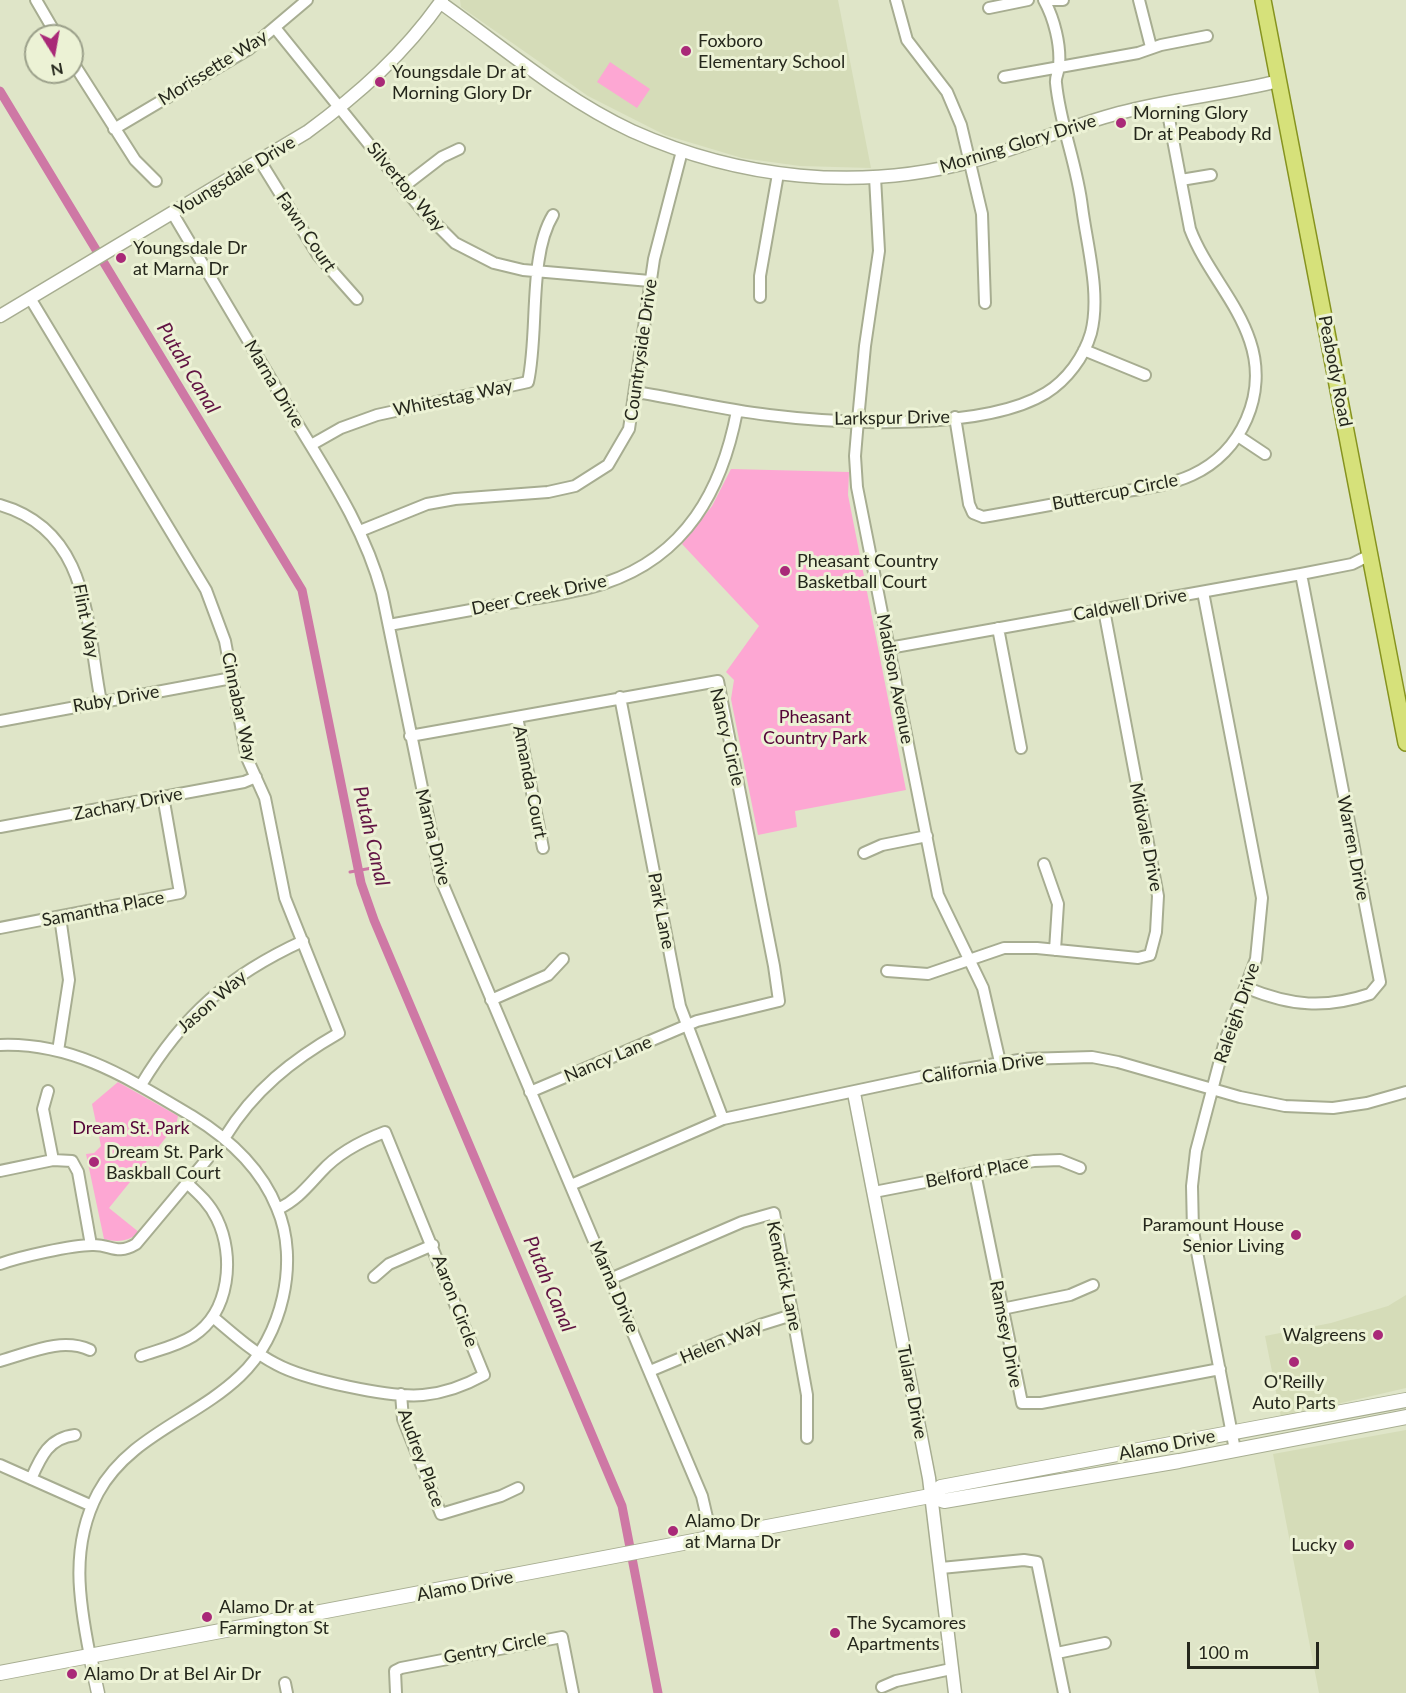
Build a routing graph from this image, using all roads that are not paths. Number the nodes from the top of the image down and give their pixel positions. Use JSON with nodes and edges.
{"nodes":[{"id":1,"x":36,"y":0,"type":"edge"},
{"id":2,"x":307,"y":0,"type":"edge"},
{"id":3,"x":896,"y":0,"type":"edge"},
{"id":4,"x":1028,"y":0,"type":"edge"},
{"id":5,"x":1044,"y":0,"type":"edge"},
{"id":6,"x":1063,"y":0,"type":"edge"},
{"id":7,"x":1139,"y":0,"type":"edge"},
{"id":8,"x":1263,"y":0,"type":"edge"},
{"id":9,"x":442,"y":1,"type":"edge"},
{"id":10,"x":989,"y":8,"type":"dead end"},
{"id":11,"x":50,"y":24,"type":"edge"},
{"id":12,"x":276,"y":29,"type":"junction"},
{"id":13,"x":1207,"y":36,"type":"dead end"},
{"id":14,"x":1150,"y":47,"type":"junction"},
{"id":15,"x":1059,"y":67,"type":"junction"},
{"id":16,"x":1004,"y":76,"type":"dead end"},
{"id":17,"x":84,"y":80,"type":"edge"},
{"id":18,"x":1279,"y":81,"type":"junction"},
{"id":19,"x":1166,"y":103,"type":"junction"},
{"id":20,"x":341,"y":107,"type":"junction"},
{"id":21,"x":114,"y":129,"type":"junction"},
{"id":22,"x":1066,"y":131,"type":"junction"},
{"id":23,"x":459,"y":149,"type":"dead end"},
{"id":24,"x":682,"y":151,"type":"junction"},
{"id":25,"x":260,"y":161,"type":"junction"},
{"id":26,"x":971,"y":162,"type":"junction"},
{"id":27,"x":778,"y":174,"type":"junction"},
{"id":28,"x":1211,"y":175,"type":"dead end"},
{"id":29,"x":875,"y":177,"type":"junction"},
{"id":30,"x":1181,"y":180,"type":"junction"},
{"id":31,"x":156,"y":182,"type":"dead end"},
{"id":32,"x":403,"y":187,"type":"junction"},
{"id":33,"x":172,"y":214,"type":"junction"},
{"id":34,"x":553,"y":214,"type":"dead end"},
{"id":35,"x":539,"y":272,"type":"junction"},
{"id":36,"x":650,"y":281,"type":"junction"},
{"id":37,"x":760,"y":297,"type":"dead end"},
{"id":38,"x":30,"y":298,"type":"junction"},
{"id":39,"x":357,"y":299,"type":"dead end"},
{"id":40,"x":985,"y":303,"type":"dead end"},
{"id":41,"x":0,"y":316,"type":"edge"},
{"id":42,"x":1084,"y":350,"type":"junction"},
{"id":43,"x":1145,"y":375,"type":"dead end"},
{"id":44,"x":636,"y":392,"type":"junction"},
{"id":45,"x":737,"y":411,"type":"junction"},
{"id":46,"x":955,"y":417,"type":"junction"},
{"id":47,"x":858,"y":420,"type":"junction"},
{"id":48,"x":1238,"y":436,"type":"junction"},
{"id":49,"x":311,"y":446,"type":"junction"},
{"id":50,"x":1265,"y":454,"type":"dead end"},
{"id":51,"x":0,"y":505,"type":"edge"},
{"id":52,"x":360,"y":531,"type":"junction"},
{"id":53,"x":1370,"y":555,"type":"junction"},
{"id":54,"x":1301,"y":574,"type":"junction"},
{"id":55,"x":1203,"y":592,"type":"junction"},
{"id":56,"x":1104,"y":610,"type":"junction"},
{"id":57,"x":389,"y":625,"type":"junction"},
{"id":58,"x":998,"y":628,"type":"junction"},
{"id":59,"x":889,"y":648,"type":"junction"},
{"id":60,"x":232,"y":678,"type":"junction"},
{"id":61,"x":620,"y":698,"type":"junction"},
{"id":62,"x":101,"y":702,"type":"junction"},
{"id":63,"x":517,"y":717,"type":"junction"},
{"id":64,"x":0,"y":721,"type":"edge"},
{"id":65,"x":410,"y":736,"type":"junction"},
{"id":66,"x":1406,"y":743,"type":"edge"},
{"id":67,"x":1021,"y":748,"type":"dead end"},
{"id":68,"x":256,"y":777,"type":"junction"},
{"id":69,"x":163,"y":796,"type":"junction"},
{"id":70,"x":0,"y":827,"type":"edge"},
{"id":71,"x":927,"y":836,"type":"junction"},
{"id":72,"x":543,"y":848,"type":"dead end"},
{"id":73,"x":864,"y":853,"type":"dead end"},
{"id":74,"x":1044,"y":864,"type":"dead end"},
{"id":75,"x":60,"y":917,"type":"junction"},
{"id":76,"x":0,"y":928,"type":"edge"},
{"id":77,"x":303,"y":941,"type":"junction"},
{"id":78,"x":1054,"y":950,"type":"junction"},
{"id":79,"x":563,"y":959,"type":"dead end"},
{"id":80,"x":970,"y":960,"type":"junction"},
{"id":81,"x":887,"y":971,"type":"dead end"},
{"id":82,"x":1247,"y":988,"type":"junction"},
{"id":83,"x":491,"y":1000,"type":"junction"},
{"id":84,"x":686,"y":1026,"type":"junction"},
{"id":85,"x":0,"y":1045,"type":"edge"},
{"id":86,"x":58,"y":1051,"type":"junction"},
{"id":87,"x":1000,"y":1062,"type":"junction"},
{"id":88,"x":141,"y":1085,"type":"junction"},
{"id":89,"x":1213,"y":1089,"type":"junction"},
{"id":90,"x":48,"y":1091,"type":"dead end"},
{"id":91,"x":530,"y":1092,"type":"junction"},
{"id":92,"x":1406,"y":1092,"type":"edge"},
{"id":93,"x":854,"y":1093,"type":"junction"},
{"id":94,"x":723,"y":1119,"type":"junction"},
{"id":95,"x":225,"y":1137,"type":"junction"},
{"id":96,"x":208,"y":1158,"type":"dead end"},
{"id":97,"x":53,"y":1160,"type":"junction"},
{"id":98,"x":1080,"y":1168,"type":"dead end"},
{"id":99,"x":0,"y":1171,"type":"edge"},
{"id":100,"x":975,"y":1173,"type":"junction"},
{"id":101,"x":187,"y":1183,"type":"junction"},
{"id":102,"x":571,"y":1185,"type":"junction"},
{"id":103,"x":874,"y":1192,"type":"junction"},
{"id":104,"x":278,"y":1209,"type":"junction"},
{"id":105,"x":91,"y":1245,"type":"junction"},
{"id":106,"x":433,"y":1245,"type":"junction"},
{"id":107,"x":0,"y":1264,"type":"edge"},
{"id":108,"x":374,"y":1277,"type":"dead end"},
{"id":109,"x":610,"y":1279,"type":"junction"},
{"id":110,"x":1094,"y":1285,"type":"dead end"},
{"id":111,"x":1002,"y":1309,"type":"junction"},
{"id":112,"x":792,"y":1315,"type":"junction"},
{"id":113,"x":213,"y":1317,"type":"junction"},
{"id":114,"x":90,"y":1350,"type":"dead end"},
{"id":115,"x":259,"y":1354,"type":"junction"},
{"id":116,"x":141,"y":1356,"type":"dead end"},
{"id":117,"x":0,"y":1361,"type":"edge"},
{"id":118,"x":1220,"y":1370,"type":"junction"},
{"id":119,"x":650,"y":1371,"type":"junction"},
{"id":120,"x":401,"y":1394,"type":"junction"},
{"id":121,"x":1406,"y":1400,"type":"edge"},
{"id":122,"x":1406,"y":1417,"type":"edge"},
{"id":123,"x":1232,"y":1433,"type":"junction"},
{"id":124,"x":75,"y":1435,"type":"dead end"},
{"id":125,"x":807,"y":1438,"type":"dead end"},
{"id":126,"x":1235,"y":1450,"type":"junction"},
{"id":127,"x":0,"y":1465,"type":"edge"},
{"id":128,"x":31,"y":1479,"type":"junction"},
{"id":129,"x":518,"y":1488,"type":"dead end"},
{"id":130,"x":930,"y":1496,"type":"junction"},
{"id":131,"x":92,"y":1506,"type":"junction"},
{"id":132,"x":712,"y":1539,"type":"junction"},
{"id":133,"x":942,"y":1568,"type":"junction"},
{"id":134,"x":1105,"y":1643,"type":"dead end"},
{"id":135,"x":1057,"y":1653,"type":"junction"},
{"id":136,"x":90,"y":1656,"type":"junction"},
{"id":137,"x":951,"y":1669,"type":"junction"},
{"id":138,"x":0,"y":1673,"type":"edge"},
{"id":139,"x":882,"y":1687,"type":"dead end"},
{"id":140,"x":98,"y":1693,"type":"edge"},
{"id":141,"x":396,"y":1693,"type":"edge"},
{"id":142,"x":573,"y":1693,"type":"edge"},
{"id":143,"x":955,"y":1693,"type":"edge"},
{"id":144,"x":1064,"y":1693,"type":"edge"}],
"edges":[{"from":1,"to":11,"type":"street"},
{"from":2,"to":12,"type":"street","name":"Morissette Way"},
{"from":3,"to":26,"type":"street"},
{"from":4,"to":10,"type":"street"},
{"from":5,"to":6,"type":"street"},
{"from":5,"to":15,"type":"street","name":"Larkspur Drive"},
{"from":7,"to":14,"type":"street"},
{"from":8,"to":18,"type":"main road","name":"Peabody Road"},
{"from":9,"to":20,"type":"street","name":"Youngsdale Drive"},
{"from":9,"to":24,"type":"street","name":"Morning Glory Drive"},
{"from":12,"to":20,"type":"street","name":"Silvertop Way"},
{"from":12,"to":21,"type":"street","name":"Morissette Way"},
{"from":13,"to":14,"type":"street"},
{"from":14,"to":15,"type":"street"},
{"from":15,"to":16,"type":"street"},
{"from":15,"to":22,"type":"street","name":"Larkspur Drive"},
{"from":17,"to":21,"type":"street"},
{"from":18,"to":19,"type":"street","name":"Morning Glory Drive"},
{"from":18,"to":53,"type":"main road","name":"Peabody Road"},
{"from":19,"to":22,"type":"street","name":"Morning Glory Drive"},
{"from":19,"to":30,"type":"street","name":"Buttercup Circle"},
{"from":20,"to":25,"type":"street","name":"Youngsdale Drive"},
{"from":20,"to":32,"type":"street","name":"Silvertop Way"},
{"from":21,"to":31,"type":"street"},
{"from":22,"to":26,"type":"street","name":"Morning Glory Drive"},
{"from":22,"to":42,"type":"street","name":"Larkspur Drive"},
{"from":23,"to":32,"type":"street"},
{"from":24,"to":27,"type":"street","name":"Morning Glory Drive"},
{"from":24,"to":36,"type":"street","name":"Countryside Drive"},
{"from":25,"to":33,"type":"street","name":"Youngsdale Drive"},
{"from":25,"to":39,"type":"street","name":"Fawn Court"},
{"from":26,"to":29,"type":"street","name":"Morning Glory Drive"},
{"from":26,"to":40,"type":"street"},
{"from":27,"to":29,"type":"street","name":"Morning Glory Drive"},
{"from":27,"to":37,"type":"street"},
{"from":28,"to":30,"type":"street"},
{"from":29,"to":47,"type":"street","name":"Madison Avenue"},
{"from":30,"to":48,"type":"street","name":"Buttercup Circle"},
{"from":32,"to":35,"type":"street","name":"Silvertop Way"},
{"from":33,"to":38,"type":"street","name":"Youngsdale Drive"},
{"from":33,"to":49,"type":"street","name":"Marna Drive"},
{"from":34,"to":35,"type":"street"},
{"from":35,"to":36,"type":"street","name":"Silvertop Way"},
{"from":35,"to":49,"type":"street","name":"Whitestag Way"},
{"from":36,"to":44,"type":"street","name":"Countryside Drive"},
{"from":38,"to":41,"type":"street","name":"Youngsdale Drive"},
{"from":38,"to":60,"type":"street","name":"Cinnabar Way"},
{"from":42,"to":43,"type":"street"},
{"from":42,"to":46,"type":"street","name":"Larkspur Drive"},
{"from":44,"to":45,"type":"street","name":"Larkspur Drive"},
{"from":44,"to":52,"type":"street","name":"Countryside Drive"},
{"from":45,"to":47,"type":"street","name":"Larkspur Drive"},
{"from":45,"to":57,"type":"street","name":"Deer Creek Drive"},
{"from":46,"to":47,"type":"street","name":"Larkspur Drive"},
{"from":46,"to":48,"type":"street","name":"Buttercup Circle"},
{"from":47,"to":59,"type":"street","name":"Madison Avenue"},
{"from":48,"to":50,"type":"street"},
{"from":49,"to":52,"type":"street","name":"Marna Drive"},
{"from":51,"to":62,"type":"street","name":"Flint Way"},
{"from":52,"to":57,"type":"street","name":"Marna Drive"},
{"from":53,"to":54,"type":"street","name":"Caldwell Drive"},
{"from":53,"to":66,"type":"main road","name":"Peabody Road"},
{"from":54,"to":55,"type":"street","name":"Caldwell Drive"},
{"from":54,"to":82,"type":"street","name":"Warren Drive"},
{"from":55,"to":56,"type":"street","name":"Caldwell Drive"},
{"from":55,"to":82,"type":"street","name":"Raleigh Drive"},
{"from":56,"to":58,"type":"street","name":"Caldwell Drive"},
{"from":56,"to":78,"type":"street","name":"Midvale Drive"},
{"from":57,"to":65,"type":"street","name":"Marna Drive"},
{"from":58,"to":59,"type":"street","name":"Caldwell Drive"},
{"from":58,"to":67,"type":"street"},
{"from":59,"to":71,"type":"street","name":"Madison Avenue"},
{"from":60,"to":62,"type":"street","name":"Ruby Drive"},
{"from":60,"to":68,"type":"street","name":"Cinnabar Way"},
{"from":61,"to":63,"type":"street","name":"Nancy Circle"},
{"from":61,"to":84,"type":"street","name":"Park Lane"},
{"from":61,"to":84,"type":"street","name":"Nancy Circle"},
{"from":62,"to":64,"type":"street","name":"Ruby Drive"},
{"from":63,"to":65,"type":"street","name":"Nancy Circle"},
{"from":63,"to":72,"type":"street","name":"Amanda Court"},
{"from":65,"to":83,"type":"street","name":"Marna Drive"},
{"from":68,"to":69,"type":"street","name":"Zachary Drive"},
{"from":68,"to":77,"type":"street","name":"Cinnabar Way"},
{"from":69,"to":70,"type":"street","name":"Zachary Drive"},
{"from":69,"to":75,"type":"street","name":"Samantha Place"},
{"from":71,"to":73,"type":"street"},
{"from":71,"to":80,"type":"street","name":"Madison Avenue"},
{"from":74,"to":78,"type":"street"},
{"from":75,"to":76,"type":"street","name":"Samantha Place"},
{"from":75,"to":86,"type":"street"},
{"from":77,"to":88,"type":"street","name":"Jason Way"},
{"from":77,"to":95,"type":"street","name":"Cinnabar Way"},
{"from":78,"to":80,"type":"street","name":"Midvale Drive"},
{"from":79,"to":83,"type":"street"},
{"from":80,"to":81,"type":"street","name":"Midvale Drive"},
{"from":80,"to":87,"type":"street","name":"Madison Avenue"},
{"from":82,"to":89,"type":"street","name":"Raleigh Drive"},
{"from":83,"to":91,"type":"street","name":"Marna Drive"},
{"from":84,"to":91,"type":"street","name":"Nancy Lane"},
{"from":84,"to":94,"type":"street","name":"Park Lane"},
{"from":85,"to":86,"type":"street"},
{"from":86,"to":88,"type":"street"},
{"from":87,"to":89,"type":"street","name":"California Drive"},
{"from":87,"to":93,"type":"street","name":"California Drive"},
{"from":88,"to":95,"type":"street"},
{"from":89,"to":92,"type":"street","name":"California Drive"},
{"from":89,"to":118,"type":"street","name":"Raleigh Drive"},
{"from":90,"to":97,"type":"street"},
{"from":91,"to":102,"type":"street","name":"Marna Drive"},
{"from":93,"to":94,"type":"street","name":"California Drive"},
{"from":93,"to":103,"type":"street","name":"Tulare Drive"},
{"from":94,"to":102,"type":"street","name":"California Drive"},
{"from":95,"to":104,"type":"street"},
{"from":96,"to":101,"type":"street"},
{"from":97,"to":99,"type":"street"},
{"from":97,"to":105,"type":"street"},
{"from":98,"to":100,"type":"street","name":"Belford Place"},
{"from":100,"to":103,"type":"street","name":"Belford Place"},
{"from":100,"to":111,"type":"street","name":"Ramsey Drive"},
{"from":101,"to":105,"type":"street"},
{"from":101,"to":113,"type":"street"},
{"from":102,"to":109,"type":"street","name":"Marna Drive"},
{"from":103,"to":130,"type":"street","name":"Tulare Drive"},
{"from":104,"to":106,"type":"street","name":"Aaron Circle"},
{"from":104,"to":115,"type":"street"},
{"from":105,"to":107,"type":"street"},
{"from":106,"to":108,"type":"street"},
{"from":106,"to":120,"type":"street","name":"Aaron Circle"},
{"from":109,"to":112,"type":"street","name":"Kendrick Lane"},
{"from":109,"to":119,"type":"street","name":"Marna Drive"},
{"from":110,"to":111,"type":"street"},
{"from":111,"to":118,"type":"street","name":"Ramsey Drive"},
{"from":112,"to":119,"type":"street","name":"Helen Way"},
{"from":112,"to":125,"type":"street","name":"Kendrick Lane"},
{"from":113,"to":115,"type":"street","name":"Aaron Circle"},
{"from":113,"to":116,"type":"street"},
{"from":114,"to":117,"type":"street"},
{"from":115,"to":120,"type":"street","name":"Aaron Circle"},
{"from":115,"to":131,"type":"street"},
{"from":118,"to":123,"type":"street","name":"Raleigh Drive"},
{"from":119,"to":132,"type":"street","name":"Marna Drive"},
{"from":120,"to":129,"type":"street","name":"Audrey Place"},
{"from":121,"to":123,"type":"main road","name":"Alamo Drive"},
{"from":122,"to":126,"type":"main road","name":"Alamo Drive"},
{"from":123,"to":126,"type":"street","name":"Raleigh Drive"},
{"from":123,"to":130,"type":"main road","name":"Alamo Drive"},
{"from":124,"to":128,"type":"street"},
{"from":126,"to":130,"type":"main road","name":"Alamo Drive"},
{"from":127,"to":128,"type":"street"},
{"from":128,"to":131,"type":"street"},
{"from":130,"to":132,"type":"main road","name":"Alamo Drive"},
{"from":130,"to":133,"type":"street","name":"Tulare Drive"},
{"from":131,"to":136,"type":"street"},
{"from":132,"to":136,"type":"main road","name":"Alamo Drive"},
{"from":133,"to":135,"type":"street"},
{"from":133,"to":137,"type":"street","name":"Tulare Drive"},
{"from":134,"to":135,"type":"street"},
{"from":135,"to":144,"type":"street"},
{"from":136,"to":138,"type":"main road","name":"Alamo Drive"},
{"from":136,"to":140,"type":"street"},
{"from":137,"to":139,"type":"street"},
{"from":137,"to":143,"type":"street","name":"Tulare Drive"},
{"from":141,"to":142,"type":"street","name":"Gentry Circle"}]}
